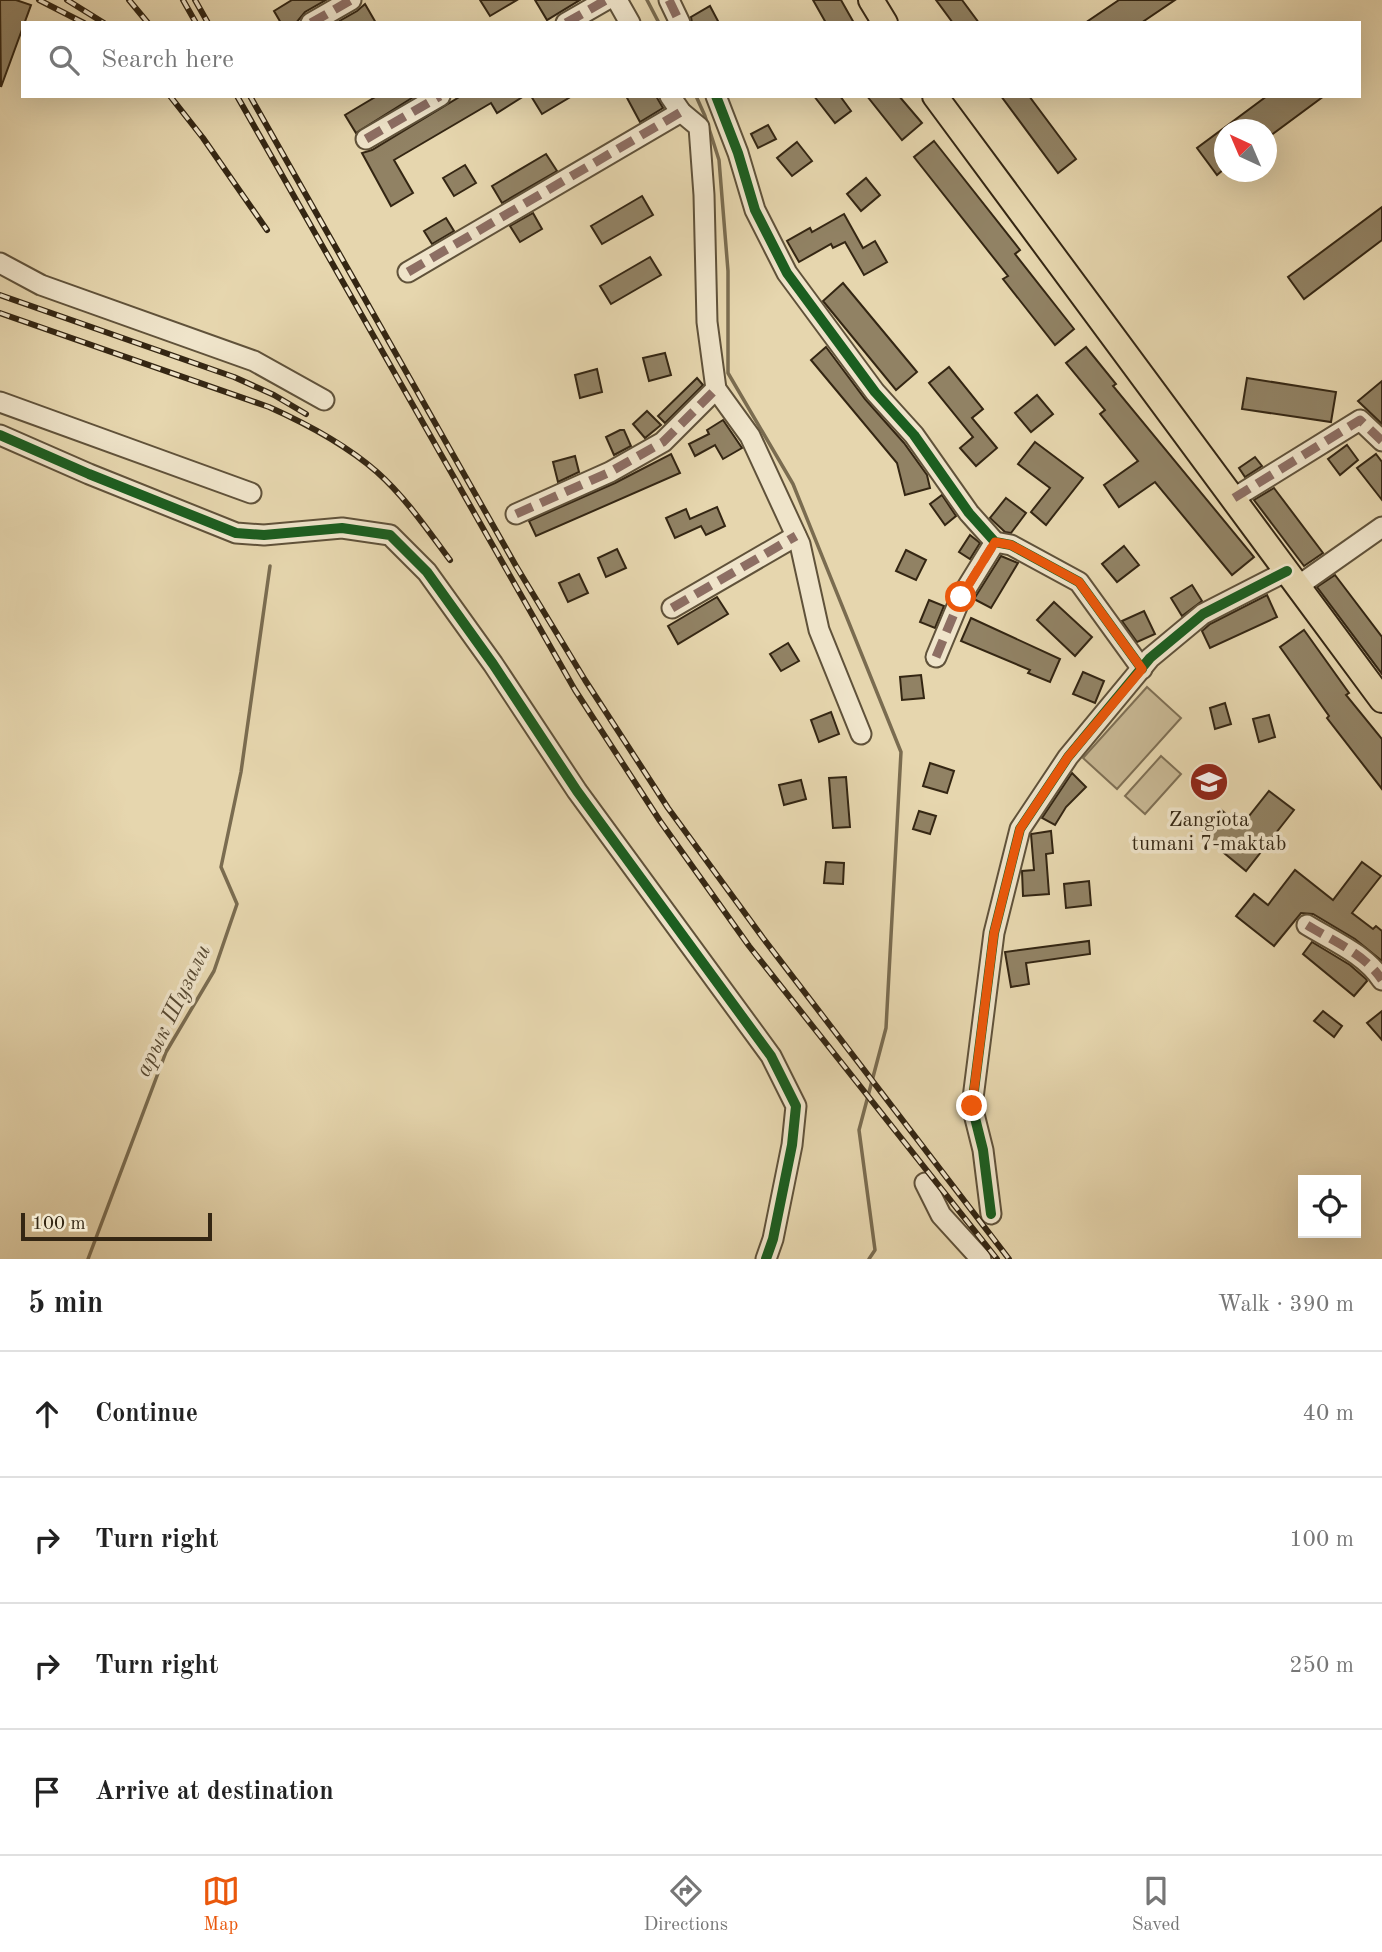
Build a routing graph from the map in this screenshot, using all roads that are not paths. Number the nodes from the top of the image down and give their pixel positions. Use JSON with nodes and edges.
{"nodes":[{"id":1,"x":351,"y":0,"type":"edge"},
{"id":2,"x":606,"y":0,"type":"edge"},
{"id":3,"x":617,"y":0,"type":"edge"},
{"id":4,"x":668,"y":0,"type":"edge"},
{"id":5,"x":871,"y":0,"type":"edge"},
{"id":6,"x":314,"y":21,"type":"edge"},
{"id":7,"x":569,"y":21,"type":"edge"},
{"id":8,"x":629,"y":21,"type":"edge"},
{"id":9,"x":679,"y":21,"type":"edge"},
{"id":10,"x":884,"y":21,"type":"edge"},
{"id":11,"x":437,"y":98,"type":"edge"},
{"id":12,"x":717,"y":98,"type":"edge"},
{"id":13,"x":937,"y":98,"type":"edge"},
{"id":14,"x":676,"y":104,"type":"edge"},
{"id":15,"x":366,"y":139,"type":"dead end"},
{"id":16,"x":0,"y":263,"type":"edge"},
{"id":17,"x":408,"y":272,"type":"dead end"},
{"id":18,"x":716,"y":389,"type":"junction"},
{"id":19,"x":324,"y":400,"type":"dead end"},
{"id":20,"x":0,"y":402,"type":"edge"},
{"id":21,"x":0,"y":435,"type":"edge"},
{"id":22,"x":1382,"y":441,"type":"edge"},
{"id":23,"x":251,"y":493,"type":"dead end"},
{"id":24,"x":1234,"y":498,"type":"junction"},
{"id":25,"x":516,"y":514,"type":"dead end"},
{"id":26,"x":1382,"y":527,"type":"edge"},
{"id":27,"x":796,"y":536,"type":"junction"},
{"id":28,"x":995,"y":542,"type":"junction"},
{"id":29,"x":1292,"y":579,"type":"junction"},
{"id":30,"x":672,"y":608,"type":"dead end"},
{"id":31,"x":936,"y":657,"type":"dead end"},
{"id":32,"x":1142,"y":669,"type":"junction"},
{"id":33,"x":1382,"y":700,"type":"edge"},
{"id":34,"x":861,"y":734,"type":"dead end"},
{"id":35,"x":1307,"y":925,"type":"dead end"},
{"id":36,"x":1382,"y":981,"type":"edge"},
{"id":37,"x":925,"y":1183,"type":"dead end"},
{"id":38,"x":991,"y":1214,"type":"dead end"},
{"id":39,"x":766,"y":1259,"type":"edge"},
{"id":40,"x":981,"y":1259,"type":"edge"}],
"edges":[{"from":1,"to":6,"type":"street"},
{"from":2,"to":7,"type":"street"},
{"from":3,"to":8,"type":"street"},
{"from":4,"to":9,"type":"street"},
{"from":5,"to":10,"type":"main road"},
{"from":11,"to":15,"type":"street"},
{"from":12,"to":28,"type":"street"},
{"from":13,"to":24,"type":"main road"},
{"from":14,"to":17,"type":"street"},
{"from":14,"to":18,"type":"street"},
{"from":16,"to":19,"type":"street"},
{"from":18,"to":25,"type":"street"},
{"from":18,"to":27,"type":"street"},
{"from":20,"to":23,"type":"street"},
{"from":21,"to":39,"type":"street"},
{"from":22,"to":24,"type":"street"},
{"from":24,"to":29,"type":"main road"},
{"from":26,"to":29,"type":"street"},
{"from":27,"to":30,"type":"street"},
{"from":27,"to":34,"type":"street"},
{"from":28,"to":31,"type":"street"},
{"from":28,"to":32,"type":"street"},
{"from":29,"to":32,"type":"street"},
{"from":29,"to":33,"type":"main road"},
{"from":32,"to":38,"type":"street"},
{"from":35,"to":36,"type":"street"},
{"from":37,"to":40,"type":"street"}]}
